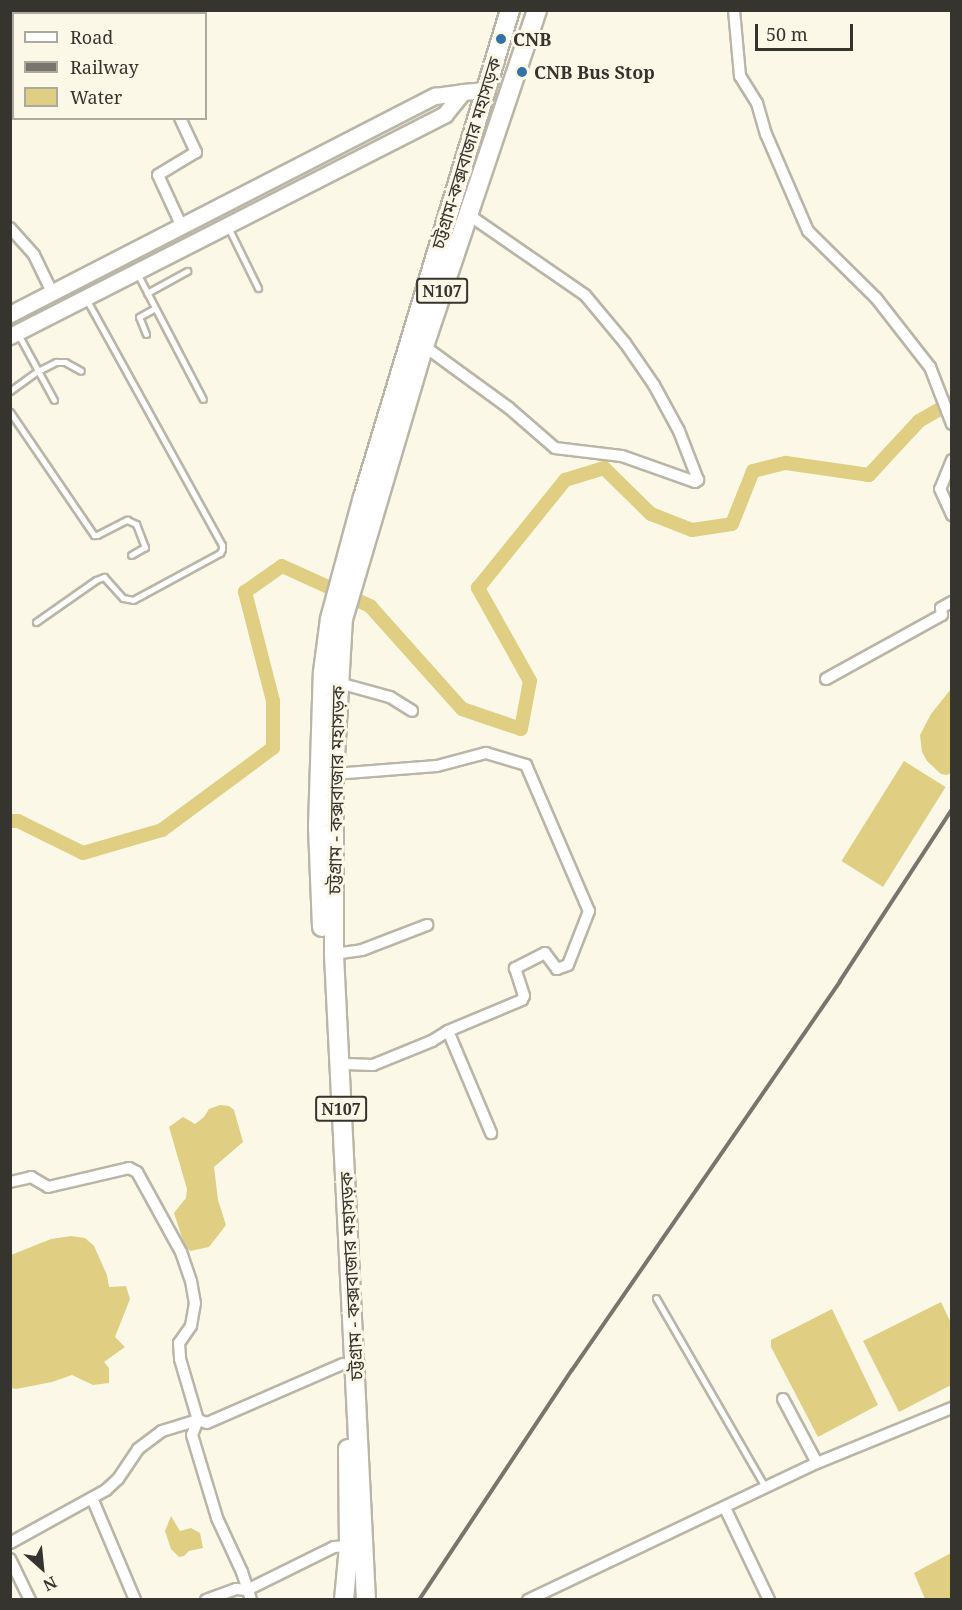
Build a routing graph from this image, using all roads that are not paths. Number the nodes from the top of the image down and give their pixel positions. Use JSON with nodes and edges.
{"nodes":[{"id":1,"x":510,"y":10,"type":"edge"},
{"id":2,"x":537,"y":10,"type":"edge"},
{"id":3,"x":734,"y":10,"type":"edge"},
{"id":4,"x":486,"y":90,"type":"junction"},
{"id":5,"x":463,"y":92,"type":"junction"},
{"id":6,"x":181,"y":120,"type":"edge"},
{"id":7,"x":469,"y":215,"type":"junction"},
{"id":8,"x":228,"y":225,"type":"junction"},
{"id":9,"x":182,"y":227,"type":"junction"},
{"id":10,"x":10,"y":228,"type":"edge"},
{"id":11,"x":187,"y":271,"type":"dead end"},
{"id":12,"x":136,"y":272,"type":"junction"},
{"id":13,"x":258,"y":288,"type":"dead end"},
{"id":14,"x":52,"y":292,"type":"junction"},
{"id":15,"x":147,"y":293,"type":"junction"},
{"id":16,"x":85,"y":298,"type":"junction"},
{"id":17,"x":155,"y":308,"type":"junction"},
{"id":18,"x":10,"y":314,"type":"edge"},
{"id":19,"x":14,"y":334,"type":"edge"},
{"id":20,"x":146,"y":334,"type":"dead end"},
{"id":21,"x":424,"y":346,"type":"junction"},
{"id":22,"x":38,"y":371,"type":"junction"},
{"id":23,"x":81,"y":371,"type":"dead end"},
{"id":24,"x":10,"y":391,"type":"edge"},
{"id":25,"x":203,"y":399,"type":"dead end"},
{"id":26,"x":54,"y":400,"type":"dead end"},
{"id":27,"x":10,"y":412,"type":"edge"},
{"id":28,"x":950,"y":420,"type":"edge"},
{"id":29,"x":951,"y":460,"type":"edge"},
{"id":30,"x":951,"y":515,"type":"edge"},
{"id":31,"x":131,"y":555,"type":"dead end"},
{"id":32,"x":349,"y":573,"type":"junction"},
{"id":33,"x":951,"y":602,"type":"edge"},
{"id":34,"x":336,"y":619,"type":"junction"},
{"id":35,"x":36,"y":622,"type":"dead end"},
{"id":36,"x":826,"y":679,"type":"dead end"},
{"id":37,"x":339,"y":682,"type":"junction"},
{"id":38,"x":412,"y":711,"type":"dead end"},
{"id":39,"x":334,"y":774,"type":"junction"},
{"id":40,"x":427,"y":925,"type":"dead end"},
{"id":41,"x":334,"y":954,"type":"junction"},
{"id":42,"x":448,"y":1031,"type":"junction"},
{"id":43,"x":338,"y":1064,"type":"junction"},
{"id":44,"x":491,"y":1133,"type":"dead end"},
{"id":45,"x":10,"y":1182,"type":"edge"},
{"id":46,"x":656,"y":1298,"type":"dead end"},
{"id":47,"x":343,"y":1364,"type":"junction"},
{"id":48,"x":783,"y":1399,"type":"dead end"},
{"id":49,"x":951,"y":1408,"type":"edge"},
{"id":50,"x":198,"y":1420,"type":"junction"},
{"id":51,"x":817,"y":1463,"type":"junction"},
{"id":52,"x":766,"y":1488,"type":"junction"},
{"id":53,"x":92,"y":1498,"type":"junction"},
{"id":54,"x":725,"y":1508,"type":"junction"},
{"id":55,"x":10,"y":1543,"type":"edge"},
{"id":56,"x":349,"y":1546,"type":"junction"},
{"id":57,"x":10,"y":1559,"type":"edge"},
{"id":58,"x":249,"y":1595,"type":"edge"},
{"id":59,"x":30,"y":1599,"type":"edge"},
{"id":60,"x":135,"y":1599,"type":"edge"},
{"id":61,"x":206,"y":1599,"type":"edge"},
{"id":62,"x":344,"y":1599,"type":"edge"},
{"id":63,"x":366,"y":1599,"type":"edge"},
{"id":64,"x":528,"y":1599,"type":"edge"},
{"id":65,"x":769,"y":1599,"type":"edge"}],
"edges":[{"from":1,"to":4,"type":"highway","name":"চট্টগ্রাম-কক্সবাজার মহাসড়ক","number":"N107"},
{"from":2,"to":7,"type":"highway","number":"N107"},
{"from":3,"to":28,"type":"street"},
{"from":4,"to":5,"type":"street"},
{"from":4,"to":32,"type":"highway","name":"চট্টগ্রাম-কক্সবাজার মহাসড়ক","number":"N107"},
{"from":5,"to":8,"type":"street"},
{"from":5,"to":9,"type":"street"},
{"from":6,"to":9,"type":"street"},
{"from":7,"to":21,"type":"highway","number":"N107"},
{"from":7,"to":21,"type":"street"},
{"from":8,"to":12,"type":"street"},
{"from":8,"to":13,"type":"lane"},
{"from":9,"to":14,"type":"street"},
{"from":10,"to":14,"type":"street"},
{"from":11,"to":15,"type":"lane"},
{"from":12,"to":15,"type":"lane"},
{"from":12,"to":16,"type":"street"},
{"from":14,"to":18,"type":"street"},
{"from":15,"to":17,"type":"lane"},
{"from":16,"to":19,"type":"street"},
{"from":16,"to":35,"type":"lane"},
{"from":17,"to":20,"type":"lane"},
{"from":17,"to":25,"type":"lane"},
{"from":19,"to":22,"type":"lane"},
{"from":21,"to":32,"type":"highway","number":"N107"},
{"from":22,"to":23,"type":"lane"},
{"from":22,"to":24,"type":"lane"},
{"from":22,"to":26,"type":"lane"},
{"from":27,"to":31,"type":"lane"},
{"from":29,"to":30,"type":"street"},
{"from":32,"to":34,"type":"highway","number":"N107"},
{"from":33,"to":36,"type":"street"},
{"from":34,"to":37,"type":"highway","name":"চট্টগ্রাম - কক্সবাজার মহাসড়ক","number":"N107"},
{"from":34,"to":47,"type":"highway","number":"N107"},
{"from":37,"to":38,"type":"street"},
{"from":37,"to":39,"type":"highway","name":"চট্টগ্রাম - কক্সবাজার মহাসড়ক","number":"N107"},
{"from":39,"to":41,"type":"highway","name":"চট্টগ্রাম - কক্সবাজার মহাসড়ক","number":"N107"},
{"from":39,"to":42,"type":"street"},
{"from":40,"to":41,"type":"street"},
{"from":41,"to":43,"type":"highway","name":"চট্টগ্রাম - কক্সবাজার মহাসড়ক","number":"N107"},
{"from":42,"to":43,"type":"street"},
{"from":42,"to":44,"type":"street"},
{"from":43,"to":63,"type":"highway","name":"চট্টগ্রাম - কক্সবাজার মহাসড়ক","number":"N107"},
{"from":45,"to":50,"type":"street"},
{"from":46,"to":52,"type":"lane"},
{"from":47,"to":50,"type":"street"},
{"from":47,"to":56,"type":"highway","number":"N107"},
{"from":48,"to":51,"type":"street"},
{"from":49,"to":51,"type":"street"},
{"from":50,"to":53,"type":"street"},
{"from":50,"to":58,"type":"street"},
{"from":51,"to":52,"type":"street"},
{"from":52,"to":54,"type":"street"},
{"from":53,"to":55,"type":"street"},
{"from":53,"to":60,"type":"street"},
{"from":54,"to":64,"type":"street"},
{"from":54,"to":65,"type":"street"},
{"from":56,"to":58,"type":"street"},
{"from":56,"to":62,"type":"highway","number":"N107"},
{"from":57,"to":59,"type":"street"},
{"from":58,"to":61,"type":"street"}]}
